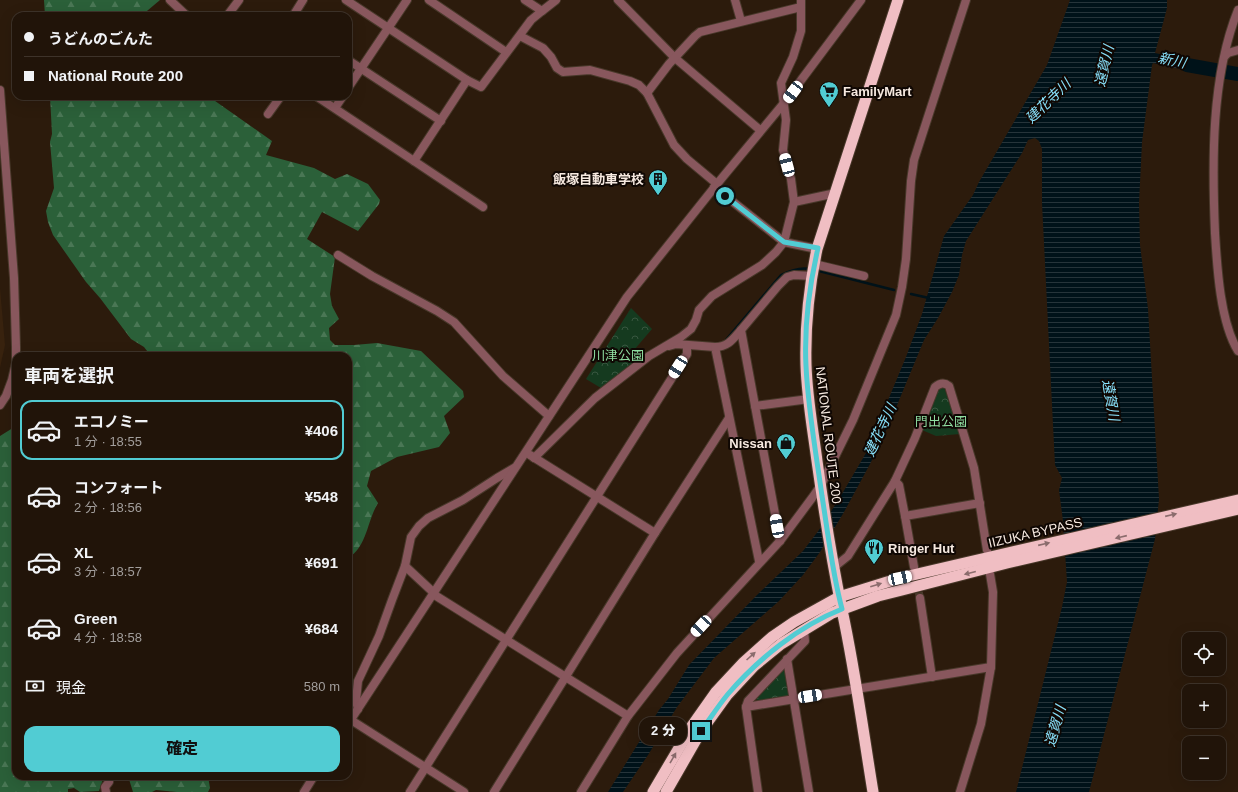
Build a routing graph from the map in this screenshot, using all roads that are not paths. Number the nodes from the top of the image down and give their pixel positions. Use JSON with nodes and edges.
{"nodes":[{"id":1,"x":170,"y":0,"type":"edge"},
{"id":2,"x":239,"y":0,"type":"edge"},
{"id":3,"x":303,"y":0,"type":"edge"},
{"id":4,"x":346,"y":0,"type":"edge"},
{"id":5,"x":407,"y":0,"type":"edge"},
{"id":6,"x":525,"y":0,"type":"edge"},
{"id":7,"x":556,"y":0,"type":"edge"},
{"id":8,"x":619,"y":0,"type":"edge"},
{"id":9,"x":735,"y":0,"type":"edge"},
{"id":10,"x":861,"y":0,"type":"edge"},
{"id":11,"x":898,"y":0,"type":"edge"},
{"id":12,"x":966,"y":0,"type":"edge"},
{"id":13,"x":434,"y":1,"type":"edge"},
{"id":14,"x":801,"y":4,"type":"edge"},
{"id":15,"x":1238,"y":10,"type":"edge"},
{"id":16,"x":542,"y":11,"type":"junction"},
{"id":17,"x":183,"y":12,"type":"edge"},
{"id":18,"x":230,"y":12,"type":"edge"},
{"id":19,"x":296,"y":12,"type":"edge"},
{"id":20,"x":741,"y":21,"type":"junction"},
{"id":21,"x":388,"y":28,"type":"junction"},
{"id":22,"x":520,"y":36,"type":"junction"},
{"id":23,"x":1238,"y":50,"type":"edge"},
{"id":24,"x":506,"y":52,"type":"junction"},
{"id":25,"x":1225,"y":56,"type":"junction"},
{"id":26,"x":675,"y":58,"type":"junction"},
{"id":27,"x":352,"y":62,"type":"edge"},
{"id":28,"x":361,"y":68,"type":"junction"},
{"id":29,"x":467,"y":80,"type":"junction"},
{"id":30,"x":352,"y":82,"type":"edge"},
{"id":31,"x":0,"y":90,"type":"edge"},
{"id":32,"x":647,"y":94,"type":"junction"},
{"id":33,"x":277,"y":100,"type":"edge"},
{"id":34,"x":322,"y":100,"type":"edge"},
{"id":35,"x":339,"y":100,"type":"edge"},
{"id":36,"x":784,"y":103,"type":"junction"},
{"id":37,"x":334,"y":108,"type":"junction"},
{"id":38,"x":268,"y":114,"type":"dead end"},
{"id":39,"x":441,"y":121,"type":"junction"},
{"id":40,"x":760,"y":130,"type":"junction"},
{"id":41,"x":414,"y":161,"type":"junction"},
{"id":42,"x":715,"y":185,"type":"junction"},
{"id":43,"x":836,"y":192,"type":"junction"},
{"id":44,"x":794,"y":202,"type":"junction"},
{"id":45,"x":483,"y":207,"type":"dead end"},
{"id":46,"x":784,"y":242,"type":"junction"},
{"id":47,"x":818,"y":248,"type":"junction"},
{"id":48,"x":338,"y":255,"type":"dead end"},
{"id":49,"x":813,"y":269,"type":"junction"},
{"id":50,"x":864,"y":276,"type":"dead end"},
{"id":51,"x":741,"y":330,"type":"junction"},
{"id":52,"x":664,"y":346,"type":"junction"},
{"id":53,"x":686,"y":346,"type":"junction"},
{"id":54,"x":715,"y":347,"type":"junction"},
{"id":55,"x":1238,"y":351,"type":"edge"},
{"id":56,"x":16,"y":352,"type":"edge"},
{"id":57,"x":12,"y":380,"type":"edge"},
{"id":58,"x":809,"y":399,"type":"junction"},
{"id":59,"x":0,"y":405,"type":"edge"},
{"id":60,"x":755,"y":406,"type":"junction"},
{"id":61,"x":549,"y":416,"type":"junction"},
{"id":62,"x":729,"y":418,"type":"junction"},
{"id":63,"x":526,"y":452,"type":"junction"},
{"id":64,"x":534,"y":458,"type":"junction"},
{"id":65,"x":515,"y":467,"type":"junction"},
{"id":66,"x":896,"y":481,"type":"junction"},
{"id":67,"x":821,"y":485,"type":"junction"},
{"id":68,"x":596,"y":496,"type":"junction"},
{"id":69,"x":1238,"y":496,"type":"edge"},
{"id":70,"x":1238,"y":500,"type":"edge"},
{"id":71,"x":980,"y":503,"type":"junction"},
{"id":72,"x":1213,"y":510,"type":"junction"},
{"id":73,"x":1238,"y":511,"type":"edge"},
{"id":74,"x":905,"y":516,"type":"junction"},
{"id":75,"x":655,"y":533,"type":"junction"},
{"id":76,"x":780,"y":541,"type":"junction"},
{"id":77,"x":987,"y":550,"type":"dead end"},
{"id":78,"x":1007,"y":558,"type":"junction"},
{"id":79,"x":759,"y":561,"type":"junction"},
{"id":80,"x":833,"y":565,"type":"junction"},
{"id":81,"x":405,"y":566,"type":"junction"},
{"id":82,"x":914,"y":567,"type":"tunnel mouth"},
{"id":83,"x":990,"y":574,"type":"dead end"},
{"id":84,"x":433,"y":593,"type":"junction"},
{"id":85,"x":839,"y":597,"type":"junction"},
{"id":86,"x":920,"y":598,"type":"tunnel mouth"},
{"id":87,"x":842,"y":609,"type":"junction"},
{"id":88,"x":804,"y":630,"type":"junction"},
{"id":89,"x":506,"y":639,"type":"junction"},
{"id":90,"x":787,"y":659,"type":"junction"},
{"id":91,"x":991,"y":667,"type":"junction"},
{"id":92,"x":565,"y":677,"type":"junction"},
{"id":93,"x":932,"y":677,"type":"junction"},
{"id":94,"x":856,"y":688,"type":"junction"},
{"id":95,"x":794,"y":699,"type":"junction"},
{"id":96,"x":746,"y":707,"type":"junction"},
{"id":97,"x":358,"y":709,"type":"junction"},
{"id":98,"x":628,"y":716,"type":"junction"},
{"id":99,"x":352,"y":718,"type":"edge"},
{"id":100,"x":352,"y":724,"type":"edge"},
{"id":101,"x":425,"y":768,"type":"junction"},
{"id":102,"x":312,"y":780,"type":"edge"},
{"id":103,"x":109,"y":782,"type":"dead end"},
{"id":104,"x":106,"y":792,"type":"edge"},
{"id":105,"x":304,"y":792,"type":"edge"},
{"id":106,"x":410,"y":792,"type":"edge"},
{"id":107,"x":464,"y":792,"type":"edge"},
{"id":108,"x":494,"y":792,"type":"edge"},
{"id":109,"x":581,"y":792,"type":"edge"},
{"id":110,"x":653,"y":792,"type":"edge"},
{"id":111,"x":666,"y":792,"type":"edge"},
{"id":112,"x":758,"y":792,"type":"edge"},
{"id":113,"x":809,"y":792,"type":"edge"},
{"id":114,"x":873,"y":792,"type":"edge"},
{"id":115,"x":960,"y":792,"type":"edge"}],
"edges":[{"from":1,"to":17,"type":"street"},
{"from":2,"to":18,"type":"street"},
{"from":3,"to":19,"type":"street"},
{"from":4,"to":21,"type":"street"},
{"from":5,"to":21,"type":"street"},
{"from":6,"to":16,"type":"street"},
{"from":7,"to":16,"type":"street"},
{"from":8,"to":26,"type":"street"},
{"from":9,"to":20,"type":"street"},
{"from":10,"to":36,"type":"street"},
{"from":11,"to":43,"type":"highway","name":"NATIONAL ROUTE 200"},
{"from":12,"to":67,"type":"street"},
{"from":13,"to":24,"type":"street"},
{"from":14,"to":20,"type":"street"},
{"from":14,"to":36,"type":"street"},
{"from":15,"to":25,"type":"street"},
{"from":16,"to":22,"type":"street"},
{"from":20,"to":26,"type":"street"},
{"from":21,"to":28,"type":"street"},
{"from":21,"to":29,"type":"street"},
{"from":22,"to":24,"type":"street"},
{"from":22,"to":32,"type":"street"},
{"from":23,"to":25,"type":"street"},
{"from":24,"to":29,"type":"street"},
{"from":25,"to":55,"type":"street"},
{"from":26,"to":32,"type":"street"},
{"from":26,"to":40,"type":"street"},
{"from":27,"to":28,"type":"street"},
{"from":28,"to":30,"type":"street"},
{"from":28,"to":39,"type":"street"},
{"from":29,"to":39,"type":"street"},
{"from":31,"to":56,"type":"street"},
{"from":32,"to":42,"type":"street"},
{"from":33,"to":38,"type":"street"},
{"from":34,"to":37,"type":"street"},
{"from":35,"to":37,"type":"street"},
{"from":36,"to":40,"type":"street"},
{"from":36,"to":44,"type":"street"},
{"from":37,"to":41,"type":"street"},
{"from":39,"to":41,"type":"street"},
{"from":40,"to":42,"type":"street"},
{"from":41,"to":45,"type":"street"},
{"from":42,"to":46,"type":"street"},
{"from":42,"to":61,"type":"street"},
{"from":43,"to":44,"type":"street"},
{"from":43,"to":47,"type":"highway","name":"NATIONAL ROUTE 200"},
{"from":44,"to":46,"type":"street"},
{"from":46,"to":47,"type":"street"},
{"from":46,"to":52,"type":"street"},
{"from":47,"to":49,"type":"highway","name":"NATIONAL ROUTE 200"},
{"from":48,"to":61,"type":"street"},
{"from":49,"to":50,"type":"street"},
{"from":49,"to":51,"type":"street"},
{"from":49,"to":58,"type":"highway","name":"NATIONAL ROUTE 200"},
{"from":51,"to":54,"type":"street"},
{"from":51,"to":60,"type":"street"},
{"from":52,"to":53,"type":"street"},
{"from":52,"to":64,"type":"street"},
{"from":53,"to":54,"type":"street"},
{"from":53,"to":68,"type":"street"},
{"from":54,"to":62,"type":"street"},
{"from":57,"to":59,"type":"street"},
{"from":58,"to":60,"type":"street"},
{"from":58,"to":67,"type":"highway","name":"NATIONAL ROUTE 200"},
{"from":60,"to":76,"type":"street"},
{"from":61,"to":63,"type":"street"},
{"from":62,"to":75,"type":"street"},
{"from":62,"to":79,"type":"street"},
{"from":63,"to":64,"type":"street"},
{"from":63,"to":65,"type":"street"},
{"from":64,"to":68,"type":"street"},
{"from":65,"to":81,"type":"street"},
{"from":65,"to":84,"type":"street"},
{"from":66,"to":71,"type":"street"},
{"from":66,"to":74,"type":"street"},
{"from":66,"to":80,"type":"street"},
{"from":67,"to":76,"type":"street"},
{"from":67,"to":80,"type":"highway","name":"NATIONAL ROUTE 200"},
{"from":68,"to":75,"type":"street"},
{"from":68,"to":89,"type":"street"},
{"from":69,"to":72,"type":"highway"},
{"from":70,"to":72,"type":"highway","name":"IIZUKA BYPASS"},
{"from":71,"to":74,"type":"street"},
{"from":71,"to":77,"type":"street"},
{"from":72,"to":73,"type":"highway"},
{"from":72,"to":78,"type":"highway","name":"IIZUKA BYPASS"},
{"from":74,"to":82,"type":"street"},
{"from":75,"to":92,"type":"street"},
{"from":76,"to":79,"type":"street"},
{"from":85,"to":78,"type":"highway","name":"IIZUKA BYPASS","one_way":true},
{"from":78,"to":87,"type":"highway","name":"IIZUKA BYPASS","one_way":true},
{"from":79,"to":98,"type":"street"},
{"from":80,"to":85,"type":"highway","name":"NATIONAL ROUTE 200"},
{"from":81,"to":84,"type":"street"},
{"from":81,"to":97,"type":"street"},
{"from":83,"to":91,"type":"street"},
{"from":84,"to":89,"type":"street"},
{"from":84,"to":97,"type":"street"},
{"from":85,"to":87,"type":"highway","name":"NATIONAL ROUTE 200"},
{"from":110,"to":85,"type":"highway","one_way":true},
{"from":86,"to":93,"type":"street"},
{"from":87,"to":88,"type":"highway"},
{"from":87,"to":94,"type":"highway","name":"NATIONAL ROUTE 200"},
{"from":88,"to":90,"type":"street"},
{"from":88,"to":111,"type":"highway"},
{"from":89,"to":92,"type":"street"},
{"from":89,"to":101,"type":"street"},
{"from":90,"to":95,"type":"street"},
{"from":90,"to":96,"type":"street"},
{"from":91,"to":93,"type":"street"},
{"from":91,"to":115,"type":"street"},
{"from":92,"to":98,"type":"street"},
{"from":92,"to":108,"type":"street"},
{"from":93,"to":94,"type":"street"},
{"from":94,"to":95,"type":"street"},
{"from":94,"to":114,"type":"highway","name":"NATIONAL ROUTE 200"},
{"from":95,"to":96,"type":"street"},
{"from":95,"to":113,"type":"street"},
{"from":96,"to":112,"type":"street"},
{"from":97,"to":99,"type":"street"},
{"from":98,"to":109,"type":"street"},
{"from":100,"to":101,"type":"street"},
{"from":101,"to":106,"type":"street"},
{"from":101,"to":107,"type":"street"},
{"from":102,"to":105,"type":"street"},
{"from":103,"to":104,"type":"street"}]}
